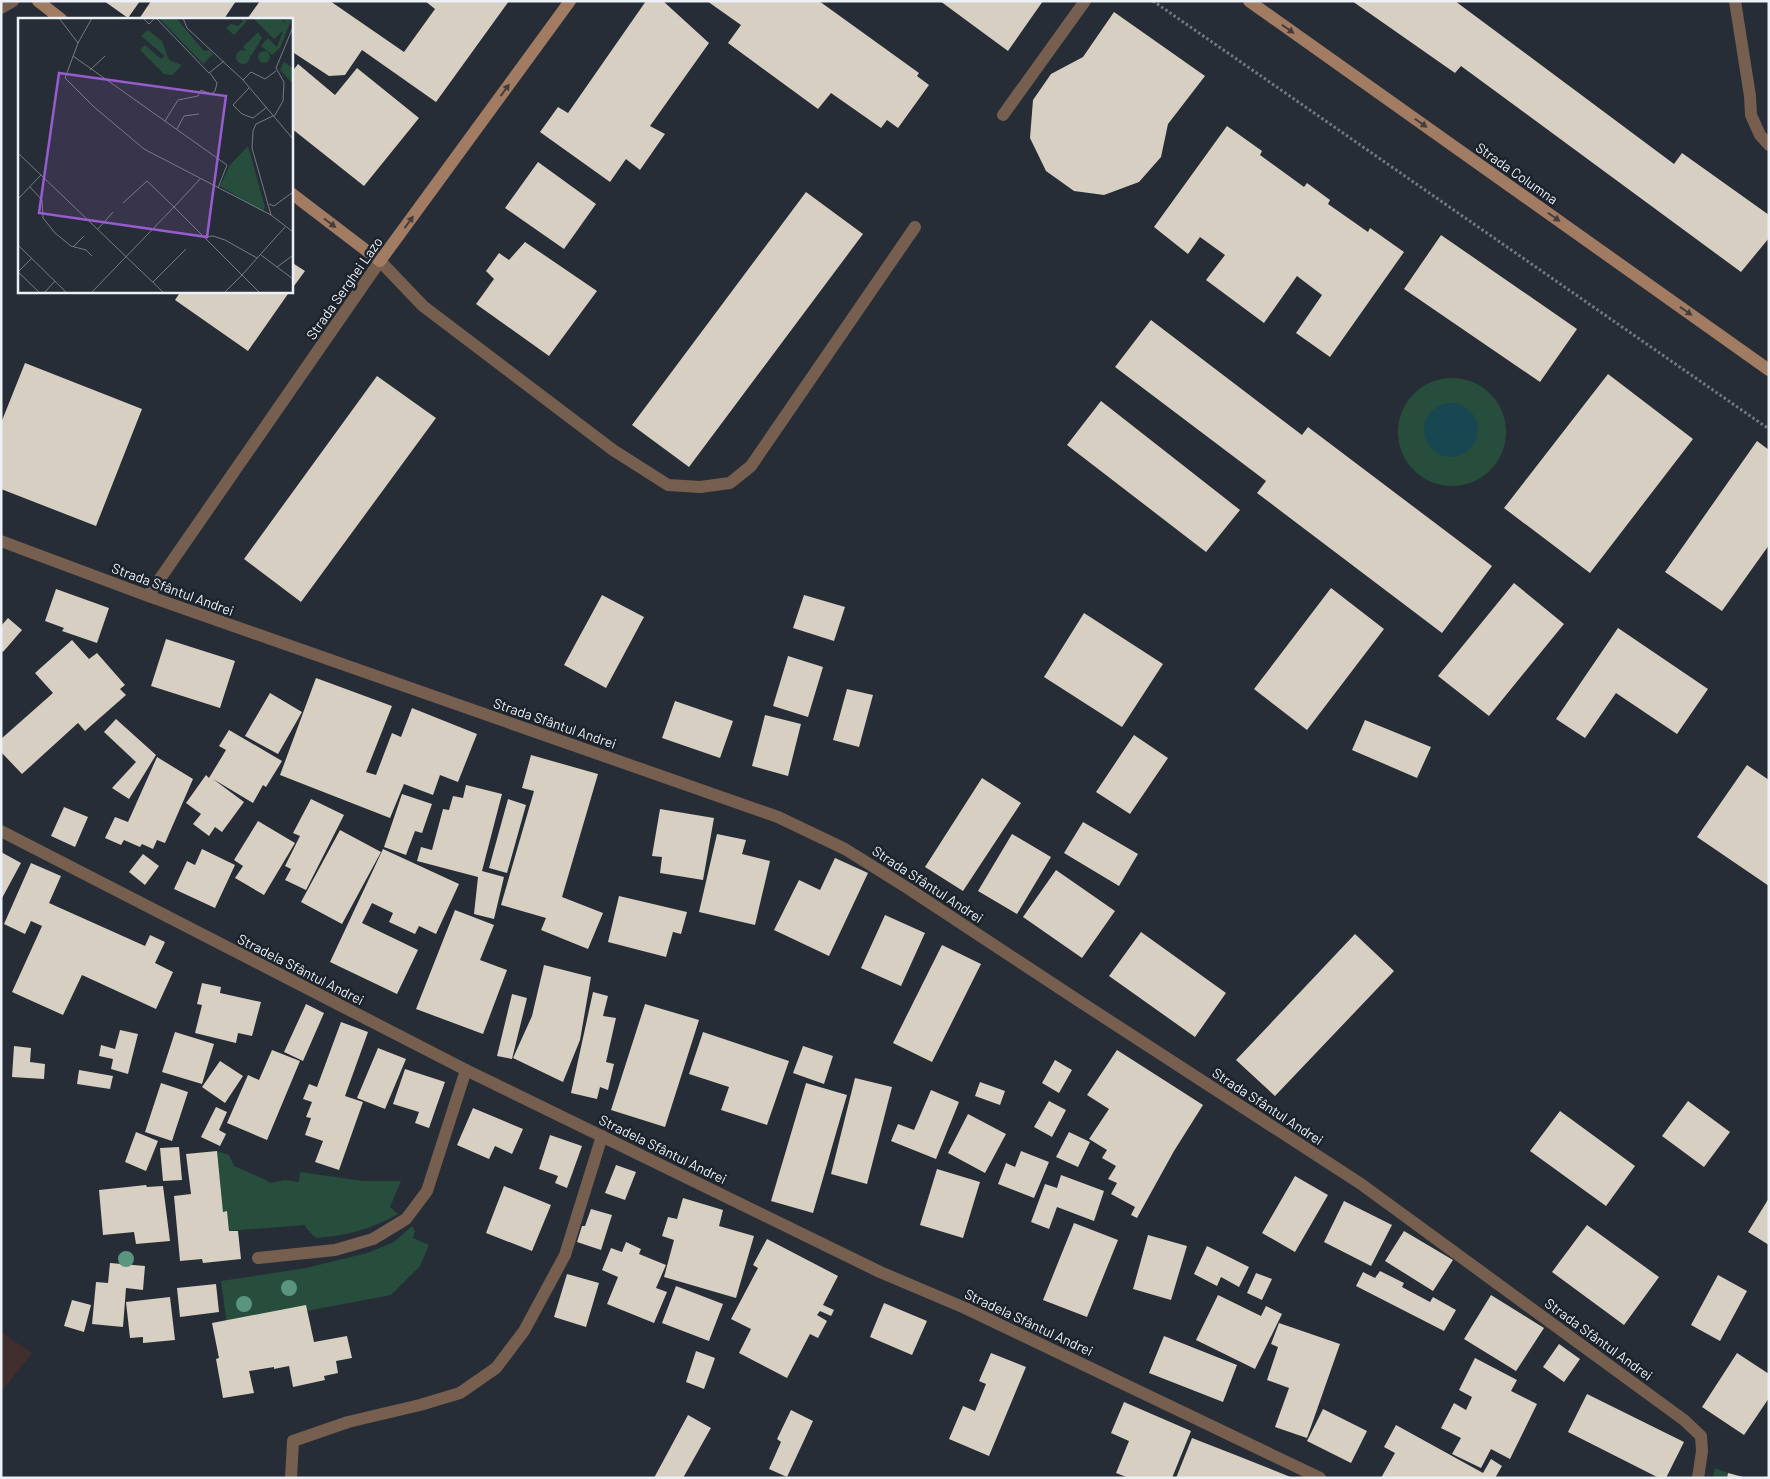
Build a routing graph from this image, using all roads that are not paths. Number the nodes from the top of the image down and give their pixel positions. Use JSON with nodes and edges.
{"nodes":[{"id":1,"x":13,"y":1,"type":"edge"},
{"id":2,"x":38,"y":1,"type":"edge"},
{"id":3,"x":570,"y":1,"type":"edge"},
{"id":4,"x":1085,"y":1,"type":"edge"},
{"id":5,"x":1249,"y":1,"type":"edge"},
{"id":6,"x":1735,"y":1,"type":"edge"},
{"id":7,"x":1,"y":8,"type":"edge"},
{"id":8,"x":60,"y":18,"type":"edge"},
{"id":9,"x":1004,"y":116,"type":"dead end"},
{"id":10,"x":1769,"y":145,"type":"edge"},
{"id":11,"x":292,"y":194,"type":"edge"},
{"id":12,"x":915,"y":226,"type":"dead end"},
{"id":13,"x":380,"y":261,"type":"junction"},
{"id":14,"x":1769,"y":370,"type":"edge"},
{"id":15,"x":1,"y":541,"type":"edge"},
{"id":16,"x":148,"y":596,"type":"junction"},
{"id":17,"x":1,"y":831,"type":"edge"},
{"id":18,"x":466,"y":1070,"type":"junction"},
{"id":19,"x":602,"y":1136,"type":"junction"},
{"id":20,"x":258,"y":1258,"type":"dead end"},
{"id":21,"x":1698,"y":1476,"type":"edge"},
{"id":22,"x":291,"y":1478,"type":"edge"},
{"id":23,"x":1320,"y":1478,"type":"edge"}],
"edges":[{"from":1,"to":7,"type":"street"},
{"from":2,"to":8,"type":"main road"},
{"from":13,"to":3,"type":"main road","name":"Strada Serghei Lazo","one_way":true},
{"from":4,"to":9,"type":"street"},
{"from":5,"to":14,"type":"main road","name":"Strada Columna","one_way":true},
{"from":6,"to":10,"type":"street"},
{"from":11,"to":13,"type":"main road","one_way":true},
{"from":12,"to":13,"type":"street"},
{"from":13,"to":16,"type":"street","name":"Strada Serghei Lazo"},
{"from":15,"to":16,"type":"street","name":"Strada Sfântul Andrei"},
{"from":16,"to":21,"type":"street","name":"Strada Sfântul Andrei"},
{"from":17,"to":18,"type":"street","name":"Stradela Sfântul Andrei"},
{"from":18,"to":19,"type":"street","name":"Stradela Sfântul Andrei"},
{"from":18,"to":20,"type":"street"},
{"from":19,"to":22,"type":"street"},
{"from":19,"to":23,"type":"street","name":"Stradela Sfântul Andrei"}]}
